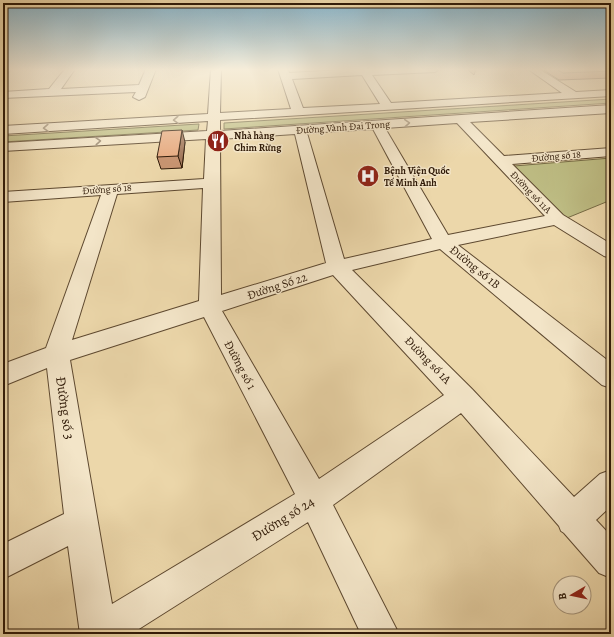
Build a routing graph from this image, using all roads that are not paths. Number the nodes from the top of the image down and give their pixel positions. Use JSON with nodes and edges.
{"nodes":[{"id":1,"x":215,"y":99,"type":"edge"},
{"id":2,"x":292,"y":99,"type":"edge"},
{"id":3,"x":383,"y":99,"type":"edge"},
{"id":4,"x":516,"y":99,"type":"edge"},
{"id":5,"x":388,"y":107,"type":"junction"},
{"id":6,"x":611,"y":109,"type":"edge"},
{"id":7,"x":460,"y":119,"type":"junction"},
{"id":8,"x":299,"y":121,"type":"junction"},
{"id":9,"x":377,"y":125,"type":"junction"},
{"id":10,"x":214,"y":127,"type":"junction"},
{"id":11,"x":3,"y":130,"type":"edge"},
{"id":12,"x":5,"y":149,"type":"edge"},
{"id":13,"x":611,"y":152,"type":"edge"},
{"id":14,"x":501,"y":161,"type":"junction"},
{"id":15,"x":211,"y":183,"type":"junction"},
{"id":16,"x":111,"y":189,"type":"junction"},
{"id":17,"x":3,"y":197,"type":"edge"},
{"id":18,"x":557,"y":219,"type":"junction"},
{"id":19,"x":443,"y":242,"type":"junction"},
{"id":20,"x":611,"y":252,"type":"edge"},
{"id":21,"x":337,"y":267,"type":"junction"},
{"id":22,"x":210,"y":308,"type":"junction"},
{"id":23,"x":57,"y":354,"type":"junction"},
{"id":24,"x":3,"y":375,"type":"edge"},
{"id":25,"x":611,"y":377,"type":"edge"},
{"id":26,"x":463,"y":397,"type":"junction"},
{"id":27,"x":611,"y":485,"type":"edge"},
{"id":28,"x":314,"y":500,"type":"junction"},
{"id":29,"x":572,"y":520,"type":"junction"},
{"id":30,"x":81,"y":522,"type":"junction"},
{"id":31,"x":611,"y":561,"type":"edge"},
{"id":32,"x":3,"y":562,"type":"edge"},
{"id":33,"x":99,"y":634,"type":"edge"},
{"id":34,"x":380,"y":634,"type":"edge"}],
"edges":[{"from":1,"to":10,"type":"street","name":"Đường số 1"},
{"from":2,"to":8,"type":"street","name":"Đường số 1A"},
{"from":3,"to":5,"type":"street"},
{"from":4,"to":5,"type":"street","name":"Đường Vành Đai Trong"},
{"from":5,"to":8,"type":"street","name":"Đường Vành Đai Trong"},
{"from":6,"to":7,"type":"street","name":"Đường Vành Đai Trong"},
{"from":9,"to":7,"type":"street","name":"Đường Vành Đai Trong","one_way":true},
{"from":7,"to":14,"type":"street","name":"Đường số 11A"},
{"from":8,"to":9,"type":"street","name":"Đường Vành Đai Trong"},
{"from":8,"to":10,"type":"street","name":"Đường Vành Đai Trong"},
{"from":8,"to":10,"type":"street","name":"Đường Vành Đai Trong"},
{"from":8,"to":21,"type":"street","name":"Đường số 1A"},
{"from":9,"to":19,"type":"street","name":"Đường số 1B"},
{"from":10,"to":11,"type":"street","name":"Đường Vành Đai Trong","one_way":true},
{"from":12,"to":10,"type":"street","name":"Đường Vành Đai Trong","one_way":true},
{"from":10,"to":15,"type":"street","name":"Đường số 1"},
{"from":13,"to":14,"type":"street","name":"Đường số 18"},
{"from":14,"to":18,"type":"street","name":"Đường số 11A"},
{"from":15,"to":16,"type":"street","name":"Đường số 18"},
{"from":15,"to":22,"type":"street","name":"Đường số 1"},
{"from":16,"to":17,"type":"street","name":"Đường số 18"},
{"from":16,"to":23,"type":"street","name":"Đường số 3"},
{"from":18,"to":19,"type":"street","name":"Đường Số 22"},
{"from":18,"to":20,"type":"street","name":"Đường số 11A"},
{"from":19,"to":21,"type":"street","name":"Đường Số 22"},
{"from":19,"to":25,"type":"street","name":"Đường số 1B"},
{"from":21,"to":22,"type":"street","name":"Đường Số 22"},
{"from":21,"to":26,"type":"street","name":"Đường số 1A"},
{"from":22,"to":23,"type":"street","name":"Đường Số 22"},
{"from":22,"to":28,"type":"street","name":"Đường số 1"},
{"from":23,"to":24,"type":"street","name":"Đường Số 22"},
{"from":23,"to":30,"type":"street","name":"Đường số 3"},
{"from":26,"to":28,"type":"street","name":"Đường số 24"},
{"from":26,"to":29,"type":"street","name":"Đường số 1A"},
{"from":27,"to":29,"type":"street"},
{"from":28,"to":33,"type":"street","name":"Đường số 24"},
{"from":28,"to":34,"type":"street","name":"Đường số 1"},
{"from":29,"to":31,"type":"street","name":"Đường số 1A"},
{"from":30,"to":32,"type":"street"},
{"from":30,"to":33,"type":"street","name":"Đường số 3"}]}
